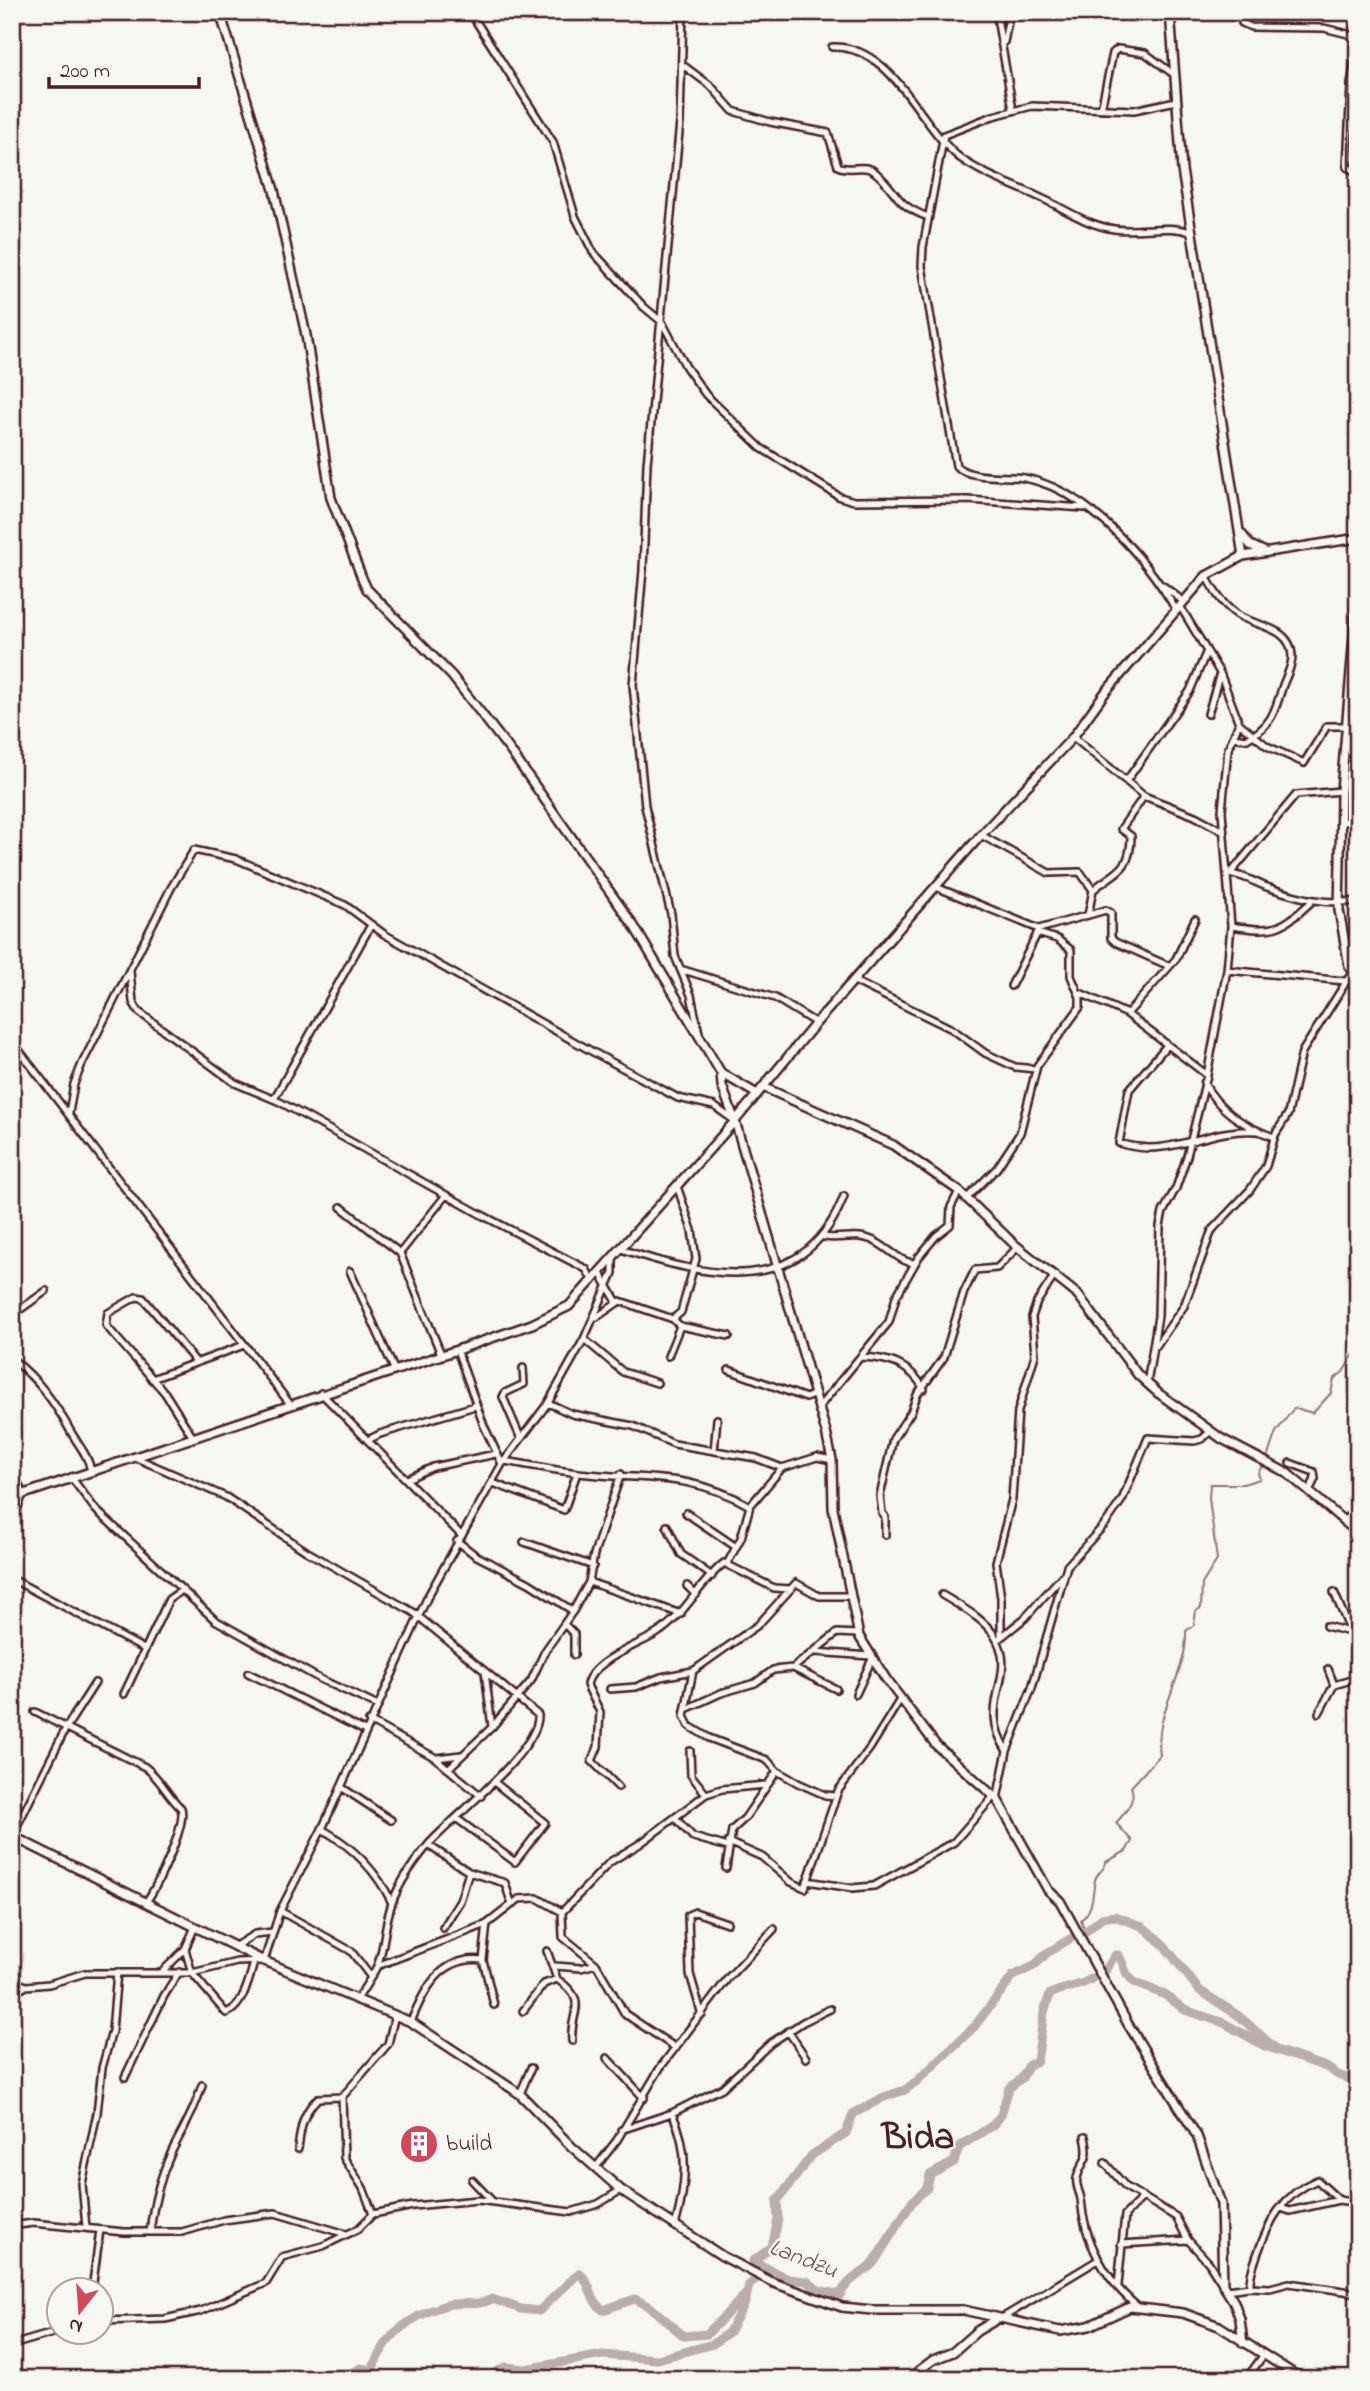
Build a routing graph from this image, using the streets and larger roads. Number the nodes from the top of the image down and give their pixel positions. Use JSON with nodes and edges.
{"nodes":[{"id":1,"x":220,"y":12,"type":"edge"},
{"id":2,"x":470,"y":12,"type":"edge"},
{"id":3,"x":683,"y":12,"type":"edge"},
{"id":4,"x":996,"y":12,"type":"edge"},
{"id":5,"x":1010,"y":12,"type":"edge"},
{"id":6,"x":1170,"y":12,"type":"edge"},
{"id":7,"x":1238,"y":12,"type":"edge"},
{"id":8,"x":832,"y":47,"type":"dead end"},
{"id":9,"x":1003,"y":49,"type":"junction"},
{"id":10,"x":684,"y":66,"type":"junction"},
{"id":11,"x":1172,"y":73,"type":"junction"},
{"id":12,"x":1176,"y":101,"type":"junction"},
{"id":13,"x":1101,"y":109,"type":"junction"},
{"id":14,"x":1013,"y":110,"type":"junction"},
{"id":15,"x":941,"y":140,"type":"junction"},
{"id":16,"x":1358,"y":173,"type":"edge"},
{"id":17,"x":928,"y":217,"type":"junction"},
{"id":18,"x":1193,"y":233,"type":"junction"},
{"id":19,"x":662,"y":322,"type":"junction"},
{"id":20,"x":1084,"y":508,"type":"junction"},
{"id":21,"x":1239,"y":530,"type":"junction"},
{"id":22,"x":1358,"y":538,"type":"edge"},
{"id":23,"x":1268,"y":552,"type":"junction"},
{"id":24,"x":1243,"y":555,"type":"junction"},
{"id":25,"x":1206,"y":576,"type":"junction"},
{"id":26,"x":1162,"y":585,"type":"junction"},
{"id":27,"x":1358,"y":588,"type":"edge"},
{"id":28,"x":1180,"y":606,"type":"junction"},
{"id":29,"x":1357,"y":622,"type":"edge"},
{"id":30,"x":1206,"y":653,"type":"junction"},
{"id":31,"x":1220,"y":673,"type":"junction"},
{"id":32,"x":1208,"y":714,"type":"dead end"},
{"id":33,"x":1239,"y":723,"type":"junction"},
{"id":34,"x":1346,"y":725,"type":"junction"},
{"id":35,"x":1358,"y":726,"type":"edge"},
{"id":36,"x":1252,"y":736,"type":"junction"},
{"id":37,"x":1073,"y":737,"type":"junction"},
{"id":38,"x":1233,"y":737,"type":"junction"},
{"id":39,"x":1126,"y":780,"type":"junction"},
{"id":40,"x":1341,"y":791,"type":"junction"},
{"id":41,"x":1144,"y":796,"type":"junction"},
{"id":42,"x":1340,"y":821,"type":"junction"},
{"id":43,"x":1358,"y":823,"type":"edge"},
{"id":44,"x":1221,"y":830,"type":"junction"},
{"id":45,"x":981,"y":835,"type":"junction"},
{"id":46,"x":1228,"y":874,"type":"junction"},
{"id":47,"x":936,"y":887,"type":"junction"},
{"id":48,"x":1094,"y":890,"type":"junction"},
{"id":49,"x":1358,"y":901,"type":"edge"},
{"id":50,"x":1311,"y":902,"type":"junction"},
{"id":51,"x":1339,"y":904,"type":"junction"},
{"id":52,"x":1088,"y":915,"type":"junction"},
{"id":53,"x":1195,"y":919,"type":"dead end"},
{"id":54,"x":371,"y":925,"type":"junction"},
{"id":55,"x":1231,"y":926,"type":"junction"},
{"id":56,"x":1038,"y":931,"type":"junction"},
{"id":57,"x":1169,"y":966,"type":"junction"},
{"id":58,"x":680,"y":969,"type":"junction"},
{"id":59,"x":130,"y":970,"type":"junction"},
{"id":60,"x":1227,"y":970,"type":"junction"},
{"id":61,"x":1355,"y":971,"type":"edge"},
{"id":62,"x":853,"y":981,"type":"junction"},
{"id":63,"x":1345,"y":981,"type":"junction"},
{"id":64,"x":1011,"y":986,"type":"dead end"},
{"id":65,"x":1078,"y":992,"type":"junction"},
{"id":66,"x":1127,"y":1014,"type":"junction"},
{"id":67,"x":816,"y":1023,"type":"junction"},
{"id":68,"x":699,"y":1033,"type":"junction"},
{"id":69,"x":12,"y":1041,"type":"edge"},
{"id":70,"x":1167,"y":1045,"type":"junction"},
{"id":71,"x":1036,"y":1069,"type":"junction"},
{"id":72,"x":721,"y":1073,"type":"junction"},
{"id":73,"x":1207,"y":1075,"type":"junction"},
{"id":74,"x":1204,"y":1083,"type":"junction"},
{"id":75,"x":763,"y":1087,"type":"junction"},
{"id":76,"x":757,"y":1094,"type":"junction"},
{"id":77,"x":274,"y":1099,"type":"junction"},
{"id":78,"x":69,"y":1113,"type":"junction"},
{"id":79,"x":735,"y":1121,"type":"junction"},
{"id":80,"x":1257,"y":1131,"type":"junction"},
{"id":81,"x":1274,"y":1137,"type":"junction"},
{"id":82,"x":1191,"y":1140,"type":"junction"},
{"id":83,"x":677,"y":1186,"type":"junction"},
{"id":84,"x":958,"y":1191,"type":"junction"},
{"id":85,"x":446,"y":1195,"type":"junction"},
{"id":86,"x":844,"y":1196,"type":"dead end"},
{"id":87,"x":967,"y":1198,"type":"junction"},
{"id":88,"x":341,"y":1207,"type":"dead end"},
{"id":89,"x":824,"y":1237,"type":"junction"},
{"id":90,"x":1018,"y":1247,"type":"junction"},
{"id":91,"x":621,"y":1249,"type":"junction"},
{"id":92,"x":400,"y":1253,"type":"junction"},
{"id":93,"x":613,"y":1258,"type":"junction"},
{"id":94,"x":915,"y":1263,"type":"junction"},
{"id":95,"x":776,"y":1268,"type":"junction"},
{"id":96,"x":692,"y":1270,"type":"junction"},
{"id":97,"x":350,"y":1271,"type":"dead end"},
{"id":98,"x":600,"y":1273,"type":"junction"},
{"id":99,"x":1056,"y":1275,"type":"junction"},
{"id":100,"x":593,"y":1281,"type":"junction"},
{"id":101,"x":608,"y":1286,"type":"junction"},
{"id":102,"x":46,"y":1291,"type":"dead end"},
{"id":103,"x":617,"y":1302,"type":"junction"},
{"id":104,"x":13,"y":1314,"type":"edge"},
{"id":105,"x":595,"y":1318,"type":"junction"},
{"id":106,"x":673,"y":1319,"type":"junction"},
{"id":107,"x":680,"y":1326,"type":"junction"},
{"id":108,"x":12,"y":1328,"type":"edge"},
{"id":109,"x":729,"y":1336,"type":"dead end"},
{"id":110,"x":584,"y":1339,"type":"junction"},
{"id":111,"x":244,"y":1345,"type":"junction"},
{"id":112,"x":1155,"y":1348,"type":"junction"},
{"id":113,"x":457,"y":1350,"type":"junction"},
{"id":114,"x":441,"y":1354,"type":"junction"},
{"id":115,"x":668,"y":1356,"type":"dead end"},
{"id":116,"x":861,"y":1357,"type":"junction"},
{"id":117,"x":12,"y":1359,"type":"edge"},
{"id":118,"x":196,"y":1362,"type":"junction"},
{"id":119,"x":523,"y":1368,"type":"dead end"},
{"id":120,"x":394,"y":1369,"type":"junction"},
{"id":121,"x":729,"y":1370,"type":"dead end"},
{"id":122,"x":152,"y":1379,"type":"junction"},
{"id":123,"x":657,"y":1383,"type":"dead end"},
{"id":124,"x":1147,"y":1384,"type":"junction"},
{"id":125,"x":924,"y":1389,"type":"junction"},
{"id":126,"x":321,"y":1393,"type":"junction"},
{"id":127,"x":815,"y":1394,"type":"junction"},
{"id":128,"x":548,"y":1403,"type":"junction"},
{"id":129,"x":290,"y":1404,"type":"junction"},
{"id":130,"x":475,"y":1406,"type":"junction"},
{"id":131,"x":819,"y":1407,"type":"junction"},
{"id":132,"x":717,"y":1419,"type":"dead end"},
{"id":133,"x":1211,"y":1431,"type":"junction"},
{"id":134,"x":192,"y":1436,"type":"junction"},
{"id":135,"x":521,"y":1439,"type":"junction"},
{"id":136,"x":368,"y":1440,"type":"junction"},
{"id":137,"x":714,"y":1451,"type":"junction"},
{"id":138,"x":496,"y":1454,"type":"junction"},
{"id":139,"x":135,"y":1457,"type":"junction"},
{"id":140,"x":832,"y":1460,"type":"junction"},
{"id":141,"x":503,"y":1462,"type":"junction"},
{"id":142,"x":1290,"y":1463,"type":"dead end"},
{"id":143,"x":782,"y":1468,"type":"junction"},
{"id":144,"x":12,"y":1470,"type":"edge"},
{"id":145,"x":91,"y":1471,"type":"junction"},
{"id":146,"x":577,"y":1473,"type":"junction"},
{"id":147,"x":621,"y":1474,"type":"junction"},
{"id":148,"x":71,"y":1477,"type":"junction"},
{"id":149,"x":407,"y":1479,"type":"junction"},
{"id":150,"x":493,"y":1483,"type":"junction"},
{"id":151,"x":1309,"y":1491,"type":"junction"},
{"id":152,"x":23,"y":1494,"type":"junction"},
{"id":153,"x":12,"y":1498,"type":"edge"},
{"id":154,"x":750,"y":1506,"type":"junction"},
{"id":155,"x":1358,"y":1506,"type":"edge"},
{"id":156,"x":686,"y":1513,"type":"dead end"},
{"id":157,"x":1344,"y":1521,"type":"junction"},
{"id":158,"x":12,"y":1522,"type":"edge"},
{"id":159,"x":667,"y":1526,"type":"dead end"},
{"id":160,"x":1358,"y":1533,"type":"edge"},
{"id":161,"x":885,"y":1535,"type":"dead end"},
{"id":162,"x":459,"y":1538,"type":"junction"},
{"id":163,"x":524,"y":1542,"type":"dead end"},
{"id":164,"x":737,"y":1547,"type":"junction"},
{"id":165,"x":727,"y":1564,"type":"junction"},
{"id":166,"x":593,"y":1566,"type":"junction"},
{"id":167,"x":1063,"y":1575,"type":"junction"},
{"id":168,"x":712,"y":1576,"type":"junction"},
{"id":169,"x":12,"y":1579,"type":"edge"},
{"id":170,"x":589,"y":1582,"type":"junction"},
{"id":171,"x":687,"y":1586,"type":"dead end"},
{"id":172,"x":791,"y":1588,"type":"junction"},
{"id":173,"x":181,"y":1591,"type":"junction"},
{"id":174,"x":1334,"y":1592,"type":"dead end"},
{"id":175,"x":696,"y":1595,"type":"junction"},
{"id":176,"x":942,"y":1595,"type":"dead end"},
{"id":177,"x":850,"y":1596,"type":"junction"},
{"id":178,"x":573,"y":1611,"type":"junction"},
{"id":179,"x":681,"y":1614,"type":"junction"},
{"id":180,"x":419,"y":1616,"type":"junction"},
{"id":181,"x":564,"y":1624,"type":"junction"},
{"id":182,"x":1326,"y":1626,"type":"dead end"},
{"id":183,"x":1350,"y":1632,"type":"junction"},
{"id":184,"x":858,"y":1634,"type":"junction"},
{"id":185,"x":999,"y":1638,"type":"junction"},
{"id":186,"x":145,"y":1649,"type":"junction"},
{"id":187,"x":1358,"y":1649,"type":"edge"},
{"id":188,"x":815,"y":1652,"type":"junction"},
{"id":189,"x":574,"y":1655,"type":"dead end"},
{"id":190,"x":871,"y":1657,"type":"junction"},
{"id":191,"x":793,"y":1668,"type":"junction"},
{"id":192,"x":1328,"y":1669,"type":"dead end"},
{"id":193,"x":693,"y":1671,"type":"junction"},
{"id":194,"x":485,"y":1672,"type":"junction"},
{"id":195,"x":248,"y":1673,"type":"dead end"},
{"id":196,"x":1358,"y":1678,"type":"edge"},
{"id":197,"x":95,"y":1683,"type":"dead end"},
{"id":198,"x":1334,"y":1685,"type":"junction"},
{"id":199,"x":610,"y":1689,"type":"dead end"},
{"id":200,"x":836,"y":1689,"type":"dead end"},
{"id":201,"x":856,"y":1694,"type":"dead end"},
{"id":202,"x":124,"y":1695,"type":"dead end"},
{"id":203,"x":517,"y":1697,"type":"junction"},
{"id":204,"x":901,"y":1698,"type":"junction"},
{"id":205,"x":376,"y":1706,"type":"junction"},
{"id":206,"x":686,"y":1709,"type":"junction"},
{"id":207,"x":35,"y":1712,"type":"dead end"},
{"id":208,"x":1319,"y":1713,"type":"dead end"},
{"id":209,"x":369,"y":1721,"type":"junction"},
{"id":210,"x":492,"y":1727,"type":"junction"},
{"id":211,"x":66,"y":1728,"type":"junction"},
{"id":212,"x":365,"y":1731,"type":"junction"},
{"id":213,"x":690,"y":1751,"type":"dead end"},
{"id":214,"x":1007,"y":1751,"type":"junction"},
{"id":215,"x":461,"y":1755,"type":"junction"},
{"id":216,"x":434,"y":1757,"type":"junction"},
{"id":217,"x":449,"y":1768,"type":"junction"},
{"id":218,"x":777,"y":1771,"type":"junction"},
{"id":219,"x":494,"y":1782,"type":"junction"},
{"id":220,"x":766,"y":1785,"type":"junction"},
{"id":221,"x":341,"y":1787,"type":"junction"},
{"id":222,"x":618,"y":1787,"type":"dead end"},
{"id":223,"x":706,"y":1794,"type":"junction"},
{"id":224,"x":481,"y":1796,"type":"junction"},
{"id":225,"x":836,"y":1796,"type":"junction"},
{"id":226,"x":995,"y":1798,"type":"junction"},
{"id":227,"x":456,"y":1818,"type":"junction"},
{"id":228,"x":675,"y":1818,"type":"junction"},
{"id":229,"x":391,"y":1821,"type":"dead end"},
{"id":230,"x":322,"y":1829,"type":"junction"},
{"id":231,"x":12,"y":1836,"type":"edge"},
{"id":232,"x":428,"y":1845,"type":"junction"},
{"id":233,"x":728,"y":1845,"type":"junction"},
{"id":234,"x":726,"y":1868,"type":"dead end"},
{"id":235,"x":469,"y":1872,"type":"junction"},
{"id":236,"x":807,"y":1881,"type":"junction"},
{"id":237,"x":147,"y":1901,"type":"junction"},
{"id":238,"x":511,"y":1902,"type":"junction"},
{"id":239,"x":392,"y":1903,"type":"junction"},
{"id":240,"x":280,"y":1911,"type":"junction"},
{"id":241,"x":562,"y":1912,"type":"junction"},
{"id":242,"x":727,"y":1923,"type":"dead end"},
{"id":243,"x":487,"y":1924,"type":"junction"},
{"id":244,"x":195,"y":1927,"type":"junction"},
{"id":245,"x":443,"y":1928,"type":"dead end"},
{"id":246,"x":774,"y":1929,"type":"dead end"},
{"id":247,"x":273,"y":1932,"type":"junction"},
{"id":248,"x":234,"y":1947,"type":"junction"},
{"id":249,"x":186,"y":1949,"type":"junction"},
{"id":250,"x":547,"y":1951,"type":"dead end"},
{"id":251,"x":482,"y":1960,"type":"junction"},
{"id":252,"x":264,"y":1961,"type":"junction"},
{"id":253,"x":254,"y":1962,"type":"junction"},
{"id":254,"x":596,"y":1964,"type":"junction"},
{"id":255,"x":555,"y":1965,"type":"junction"},
{"id":256,"x":377,"y":1966,"type":"junction"},
{"id":257,"x":117,"y":1972,"type":"junction"},
{"id":258,"x":162,"y":1972,"type":"junction"},
{"id":259,"x":179,"y":1972,"type":"junction"},
{"id":260,"x":192,"y":1973,"type":"junction"},
{"id":261,"x":370,"y":1976,"type":"junction"},
{"id":262,"x":557,"y":1979,"type":"junction"},
{"id":263,"x":12,"y":1980,"type":"edge"},
{"id":264,"x":26,"y":1986,"type":"junction"},
{"id":265,"x":12,"y":1995,"type":"edge"},
{"id":266,"x":358,"y":1998,"type":"junction"},
{"id":267,"x":494,"y":2005,"type":"dead end"},
{"id":268,"x":830,"y":2009,"type":"dead end"},
{"id":269,"x":523,"y":2011,"type":"dead end"},
{"id":270,"x":395,"y":2015,"type":"junction"},
{"id":271,"x":702,"y":2015,"type":"junction"},
{"id":272,"x":411,"y":2022,"type":"junction"},
{"id":273,"x":788,"y":2031,"type":"junction"},
{"id":274,"x":572,"y":2041,"type":"dead end"},
{"id":275,"x":676,"y":2048,"type":"junction"},
{"id":276,"x":607,"y":2057,"type":"dead end"},
{"id":277,"x":806,"y":2058,"type":"dead end"},
{"id":278,"x":531,"y":2068,"type":"dead end"},
{"id":279,"x":125,"y":2077,"type":"dead end"},
{"id":280,"x":202,"y":2085,"type":"dead end"},
{"id":281,"x":520,"y":2094,"type":"junction"},
{"id":282,"x":342,"y":2097,"type":"junction"},
{"id":283,"x":644,"y":2098,"type":"junction"},
{"id":284,"x":672,"y":2113,"type":"junction"},
{"id":285,"x":621,"y":2130,"type":"junction"},
{"id":286,"x":1085,"y":2137,"type":"dead end"},
{"id":287,"x":298,"y":2149,"type":"dead end"},
{"id":288,"x":1105,"y":2163,"type":"dead end"},
{"id":289,"x":596,"y":2167,"type":"junction"},
{"id":290,"x":472,"y":2180,"type":"dead end"},
{"id":291,"x":621,"y":2190,"type":"junction"},
{"id":292,"x":1143,"y":2197,"type":"junction"},
{"id":293,"x":1339,"y":2200,"type":"junction"},
{"id":294,"x":492,"y":2201,"type":"junction"},
{"id":295,"x":1358,"y":2203,"type":"edge"},
{"id":296,"x":1281,"y":2208,"type":"junction"},
{"id":297,"x":373,"y":2214,"type":"junction"},
{"id":298,"x":12,"y":2226,"type":"edge"},
{"id":299,"x":675,"y":2226,"type":"junction"},
{"id":300,"x":86,"y":2227,"type":"junction"},
{"id":301,"x":100,"y":2230,"type":"junction"},
{"id":302,"x":150,"y":2232,"type":"junction"},
{"id":303,"x":346,"y":2235,"type":"junction"},
{"id":304,"x":1188,"y":2240,"type":"junction"},
{"id":305,"x":1121,"y":2244,"type":"junction"},
{"id":306,"x":1098,"y":2260,"type":"junction"},
{"id":307,"x":94,"y":2276,"type":"edge"},
{"id":308,"x":1118,"y":2285,"type":"junction"},
{"id":309,"x":1224,"y":2287,"type":"junction"},
{"id":310,"x":1250,"y":2287,"type":"junction"},
{"id":311,"x":1358,"y":2293,"type":"edge"},
{"id":312,"x":1138,"y":2307,"type":"junction"},
{"id":313,"x":1000,"y":2318,"type":"junction"},
{"id":314,"x":116,"y":2321,"type":"edge"},
{"id":315,"x":46,"y":2335,"type":"edge"},
{"id":316,"x":1243,"y":2343,"type":"junction"},
{"id":317,"x":12,"y":2345,"type":"edge"},
{"id":318,"x":1264,"y":2356,"type":"junction"},
{"id":319,"x":908,"y":2379,"type":"edge"},
{"id":320,"x":1246,"y":2379,"type":"edge"},
{"id":321,"x":1302,"y":2379,"type":"edge"}],
"edges":[{"from":1,"to":68,"type":"street"},
{"from":2,"to":19,"type":"street"},
{"from":3,"to":10,"type":"street"},
{"from":4,"to":9,"type":"street"},
{"from":5,"to":9,"type":"street"},
{"from":6,"to":11,"type":"street"},
{"from":7,"to":16,"type":"street"},
{"from":8,"to":15,"type":"street"},
{"from":9,"to":14,"type":"street"},
{"from":10,"to":17,"type":"street"},
{"from":10,"to":19,"type":"street"},
{"from":11,"to":12,"type":"street"},
{"from":11,"to":13,"type":"street"},
{"from":12,"to":13,"type":"street"},
{"from":12,"to":18,"type":"street"},
{"from":13,"to":14,"type":"street"},
{"from":14,"to":15,"type":"street"},
{"from":15,"to":17,"type":"street"},
{"from":15,"to":18,"type":"street"},
{"from":17,"to":20,"type":"street"},
{"from":18,"to":21,"type":"street"},
{"from":19,"to":20,"type":"street"},
{"from":19,"to":58,"type":"street"},
{"from":20,"to":26,"type":"street"},
{"from":21,"to":23,"type":"street"},
{"from":21,"to":24,"type":"street"},
{"from":22,"to":23,"type":"street"},
{"from":23,"to":24,"type":"street"},
{"from":24,"to":25,"type":"street"},
{"from":25,"to":28,"type":"street"},
{"from":25,"to":36,"type":"street"},
{"from":26,"to":28,"type":"street"},
{"from":26,"to":28,"type":"street"},
{"from":27,"to":29,"type":"street"},
{"from":28,"to":30,"type":"street"},
{"from":28,"to":37,"type":"street"},
{"from":29,"to":34,"type":"street"},
{"from":30,"to":31,"type":"street"},
{"from":30,"to":39,"type":"street"},
{"from":31,"to":32,"type":"street"},
{"from":31,"to":33,"type":"street"},
{"from":33,"to":36,"type":"street"},
{"from":33,"to":38,"type":"street"},
{"from":34,"to":35,"type":"street"},
{"from":34,"to":36,"type":"street"},
{"from":34,"to":40,"type":"street"},
{"from":36,"to":38,"type":"street"},
{"from":37,"to":39,"type":"street"},
{"from":37,"to":45,"type":"street"},
{"from":38,"to":44,"type":"street"},
{"from":39,"to":41,"type":"street"},
{"from":40,"to":42,"type":"street"},
{"from":40,"to":46,"type":"street"},
{"from":41,"to":44,"type":"street"},
{"from":41,"to":48,"type":"street"},
{"from":42,"to":43,"type":"street"},
{"from":42,"to":51,"type":"street"},
{"from":44,"to":46,"type":"street"},
{"from":45,"to":47,"type":"street"},
{"from":45,"to":48,"type":"street"},
{"from":46,"to":50,"type":"street"},
{"from":46,"to":55,"type":"street"},
{"from":47,"to":56,"type":"street"},
{"from":47,"to":62,"type":"street"},
{"from":48,"to":52,"type":"street"},
{"from":49,"to":51,"type":"street"},
{"from":50,"to":51,"type":"street"},
{"from":50,"to":55,"type":"street"},
{"from":51,"to":61,"type":"street"},
{"from":52,"to":56,"type":"street"},
{"from":52,"to":57,"type":"street"},
{"from":53,"to":57,"type":"street"},
{"from":54,"to":59,"type":"street"},
{"from":54,"to":77,"type":"street"},
{"from":54,"to":79,"type":"street"},
{"from":55,"to":60,"type":"street"},
{"from":56,"to":64,"type":"street"},
{"from":56,"to":65,"type":"street"},
{"from":57,"to":66,"type":"street"},
{"from":58,"to":67,"type":"street"},
{"from":58,"to":68,"type":"street"},
{"from":59,"to":77,"type":"street"},
{"from":59,"to":78,"type":"street"},
{"from":60,"to":63,"type":"street"},
{"from":60,"to":73,"type":"street"},
{"from":61,"to":63,"type":"street"},
{"from":62,"to":67,"type":"street"},
{"from":62,"to":71,"type":"street"},
{"from":63,"to":81,"type":"street"},
{"from":65,"to":66,"type":"street"},
{"from":65,"to":71,"type":"street"},
{"from":66,"to":70,"type":"street"},
{"from":67,"to":75,"type":"street"},
{"from":68,"to":72,"type":"street"},
{"from":69,"to":78,"type":"street"},
{"from":70,"to":73,"type":"street"},
{"from":70,"to":82,"type":"street"},
{"from":71,"to":87,"type":"street"},
{"from":72,"to":76,"type":"street"},
{"from":72,"to":79,"type":"street"},
{"from":73,"to":74,"type":"street"},
{"from":74,"to":80,"type":"street"},
{"from":74,"to":82,"type":"street"},
{"from":75,"to":76,"type":"street"},
{"from":75,"to":84,"type":"street"},
{"from":76,"to":79,"type":"street"},
{"from":77,"to":85,"type":"street"},
{"from":78,"to":111,"type":"street"},
{"from":79,"to":83,"type":"street"},
{"from":79,"to":95,"type":"street"},
{"from":80,"to":81,"type":"street"},
{"from":80,"to":82,"type":"street"},
{"from":81,"to":112,"type":"street"},
{"from":82,"to":112,"type":"street"},
{"from":83,"to":91,"type":"street"},
{"from":83,"to":96,"type":"street"},
{"from":84,"to":87,"type":"street"},
{"from":84,"to":94,"type":"street"},
{"from":85,"to":92,"type":"street"},
{"from":85,"to":100,"type":"street"},
{"from":86,"to":89,"type":"street"},
{"from":87,"to":90,"type":"street"},
{"from":88,"to":92,"type":"street"},
{"from":89,"to":94,"type":"street"},
{"from":89,"to":95,"type":"street"},
{"from":90,"to":99,"type":"street"},
{"from":90,"to":125,"type":"street"},
{"from":91,"to":93,"type":"street"},
{"from":91,"to":96,"type":"street"},
{"from":92,"to":114,"type":"street"},
{"from":93,"to":98,"type":"street"},
{"from":93,"to":101,"type":"street"},
{"from":94,"to":116,"type":"street"},
{"from":95,"to":96,"type":"street"},
{"from":95,"to":127,"type":"street"},
{"from":96,"to":106,"type":"street"},
{"from":97,"to":120,"type":"street"},
{"from":98,"to":100,"type":"street"},
{"from":98,"to":101,"type":"street"},
{"from":99,"to":124,"type":"street"},
{"from":99,"to":185,"type":"street"},
{"from":100,"to":113,"type":"street"},
{"from":101,"to":103,"type":"street"},
{"from":101,"to":105,"type":"street"},
{"from":102,"to":104,"type":"street"},
{"from":103,"to":105,"type":"street"},
{"from":103,"to":106,"type":"street"},
{"from":104,"to":108,"type":"street"},
{"from":105,"to":110,"type":"street"},
{"from":106,"to":107,"type":"street"},
{"from":107,"to":109,"type":"street"},
{"from":107,"to":115,"type":"street"},
{"from":110,"to":123,"type":"street"},
{"from":110,"to":128,"type":"street"},
{"from":111,"to":118,"type":"street"},
{"from":111,"to":129,"type":"street"},
{"from":112,"to":124,"type":"street"},
{"from":113,"to":114,"type":"street"},
{"from":113,"to":130,"type":"street"},
{"from":114,"to":120,"type":"street"},
{"from":116,"to":125,"type":"street"},
{"from":116,"to":131,"type":"street"},
{"from":117,"to":145,"type":"street"},
{"from":118,"to":122,"type":"street"},
{"from":118,"to":122,"type":"street"},
{"from":119,"to":135,"type":"street"},
{"from":120,"to":126,"type":"street"},
{"from":121,"to":127,"type":"street"},
{"from":122,"to":134,"type":"street"},
{"from":124,"to":133,"type":"street"},
{"from":125,"to":161,"type":"street"},
{"from":126,"to":129,"type":"street"},
{"from":126,"to":136,"type":"street"},
{"from":127,"to":131,"type":"street"},
{"from":128,"to":135,"type":"street"},
{"from":128,"to":137,"type":"street"},
{"from":129,"to":134,"type":"street"},
{"from":130,"to":136,"type":"street"},
{"from":130,"to":138,"type":"street"},
{"from":131,"to":140,"type":"street"},
{"from":132,"to":137,"type":"street"},
{"from":133,"to":151,"type":"street"},
{"from":133,"to":167,"type":"street"},
{"from":134,"to":139,"type":"street"},
{"from":135,"to":141,"type":"street"},
{"from":136,"to":149,"type":"street"},
{"from":137,"to":143,"type":"street"},
{"from":138,"to":141,"type":"street"},
{"from":138,"to":149,"type":"street"},
{"from":139,"to":145,"type":"street"},
{"from":139,"to":180,"type":"street"},
{"from":140,"to":143,"type":"street"},
{"from":140,"to":177,"type":"street"},
{"from":141,"to":146,"type":"street"},
{"from":141,"to":150,"type":"street"},
{"from":142,"to":151,"type":"street"},
{"from":143,"to":154,"type":"street"},
{"from":144,"to":152,"type":"street"},
{"from":145,"to":148,"type":"street"},
{"from":146,"to":147,"type":"street"},
{"from":146,"to":150,"type":"street"},
{"from":147,"to":154,"type":"street"},
{"from":147,"to":166,"type":"street"},
{"from":148,"to":152,"type":"street"},
{"from":148,"to":173,"type":"street"},
{"from":149,"to":162,"type":"street"},
{"from":150,"to":162,"type":"street"},
{"from":151,"to":157,"type":"street"},
{"from":152,"to":153,"type":"street"},
{"from":152,"to":158,"type":"street"},
{"from":154,"to":164,"type":"street"},
{"from":155,"to":157,"type":"street"},
{"from":156,"to":164,"type":"street"},
{"from":157,"to":160,"type":"street"},
{"from":159,"to":168,"type":"street"},
{"from":162,"to":178,"type":"street"},
{"from":162,"to":180,"type":"street"},
{"from":163,"to":166,"type":"street"},
{"from":164,"to":165,"type":"street"},
{"from":165,"to":168,"type":"street"},
{"from":165,"to":172,"type":"street"},
{"from":166,"to":170,"type":"street"},
{"from":167,"to":185,"type":"street"},
{"from":167,"to":214,"type":"street"},
{"from":168,"to":175,"type":"street"},
{"from":169,"to":186,"type":"street"},
{"from":170,"to":178,"type":"street"},
{"from":170,"to":179,"type":"street"},
{"from":171,"to":175,"type":"street"},
{"from":172,"to":177,"type":"street"},
{"from":172,"to":193,"type":"street"},
{"from":173,"to":186,"type":"street"},
{"from":173,"to":205,"type":"street"},
{"from":174,"to":183,"type":"street"},
{"from":175,"to":179,"type":"street"},
{"from":176,"to":185,"type":"street"},
{"from":177,"to":184,"type":"street"},
{"from":178,"to":181,"type":"street"},
{"from":179,"to":222,"type":"street"},
{"from":180,"to":194,"type":"street"},
{"from":180,"to":205,"type":"street"},
{"from":181,"to":189,"type":"street"},
{"from":181,"to":203,"type":"street"},
{"from":182,"to":183,"type":"street"},
{"from":183,"to":187,"type":"street"},
{"from":184,"to":188,"type":"street"},
{"from":184,"to":190,"type":"street"},
{"from":185,"to":214,"type":"street"},
{"from":186,"to":202,"type":"street"},
{"from":188,"to":190,"type":"street"},
{"from":188,"to":191,"type":"street"},
{"from":190,"to":201,"type":"street"},
{"from":190,"to":204,"type":"street"},
{"from":191,"to":200,"type":"street"},
{"from":191,"to":206,"type":"street"},
{"from":192,"to":198,"type":"street"},
{"from":193,"to":199,"type":"street"},
{"from":193,"to":206,"type":"street"},
{"from":194,"to":203,"type":"street"},
{"from":194,"to":210,"type":"street"},
{"from":195,"to":212,"type":"street"},
{"from":196,"to":198,"type":"street"},
{"from":197,"to":211,"type":"street"},
{"from":198,"to":208,"type":"street"},
{"from":203,"to":210,"type":"street"},
{"from":203,"to":219,"type":"street"},
{"from":204,"to":225,"type":"street"},
{"from":204,"to":226,"type":"street"},
{"from":205,"to":209,"type":"street"},
{"from":206,"to":218,"type":"street"},
{"from":207,"to":211,"type":"street"},
{"from":209,"to":212,"type":"street"},
{"from":209,"to":216,"type":"street"},
{"from":210,"to":215,"type":"street"},
{"from":211,"to":231,"type":"street"},
{"from":211,"to":237,"type":"street"},
{"from":212,"to":221,"type":"street"},
{"from":213,"to":223,"type":"street"},
{"from":214,"to":226,"type":"street"},
{"from":215,"to":216,"type":"street"},
{"from":215,"to":217,"type":"street"},
{"from":216,"to":217,"type":"street"},
{"from":217,"to":224,"type":"street"},
{"from":218,"to":220,"type":"street"},
{"from":218,"to":225,"type":"street"},
{"from":219,"to":224,"type":"street"},
{"from":219,"to":227,"type":"street"},
{"from":220,"to":223,"type":"street"},
{"from":220,"to":233,"type":"street"},
{"from":221,"to":229,"type":"street"},
{"from":221,"to":230,"type":"street"},
{"from":223,"to":228,"type":"street"},
{"from":224,"to":227,"type":"street"},
{"from":225,"to":236,"type":"street"},
{"from":226,"to":236,"type":"street"},
{"from":226,"to":309,"type":"street"},
{"from":227,"to":232,"type":"street"},
{"from":228,"to":233,"type":"street"},
{"from":228,"to":241,"type":"street"},
{"from":230,"to":239,"type":"street"},
{"from":230,"to":240,"type":"street"},
{"from":231,"to":237,"type":"street"},
{"from":232,"to":235,"type":"street"},
{"from":232,"to":239,"type":"street"},
{"from":233,"to":234,"type":"street"},
{"from":233,"to":236,"type":"street"},
{"from":235,"to":238,"type":"street"},
{"from":235,"to":245,"type":"street"},
{"from":237,"to":244,"type":"street"},
{"from":238,"to":241,"type":"street"},
{"from":238,"to":243,"type":"street"},
{"from":239,"to":256,"type":"street"},
{"from":240,"to":247,"type":"street"},
{"from":240,"to":261,"type":"street"},
{"from":241,"to":254,"type":"street"},
{"from":242,"to":271,"type":"street"},
{"from":243,"to":251,"type":"street"},
{"from":243,"to":256,"type":"street"},
{"from":244,"to":248,"type":"street"},
{"from":244,"to":249,"type":"street"},
{"from":246,"to":271,"type":"street"},
{"from":247,"to":248,"type":"street"},
{"from":247,"to":252,"type":"street"},
{"from":248,"to":252,"type":"street"},
{"from":249,"to":258,"type":"street"},
{"from":249,"to":260,"type":"street"},
{"from":250,"to":255,"type":"street"},
{"from":251,"to":267,"type":"street"},
{"from":251,"to":272,"type":"street"},
{"from":252,"to":253,"type":"street"},
{"from":252,"to":266,"type":"street"},
{"from":253,"to":260,"type":"street"},
{"from":253,"to":260,"type":"street"},
{"from":254,"to":255,"type":"street"},
{"from":254,"to":275,"type":"street"},
{"from":255,"to":262,"type":"street"},
{"from":256,"to":261,"type":"street"},
{"from":257,"to":258,"type":"street"},
{"from":257,"to":264,"type":"street"},
{"from":257,"to":300,"type":"street"},
{"from":258,"to":259,"type":"street"},
{"from":259,"to":260,"type":"street"},
{"from":259,"to":279,"type":"street"},
{"from":261,"to":266,"type":"street"},
{"from":262,"to":269,"type":"street"},
{"from":262,"to":274,"type":"street"},
{"from":263,"to":264,"type":"street"},
{"from":264,"to":265,"type":"street"},
{"from":266,"to":270,"type":"street"},
{"from":268,"to":273,"type":"street"},
{"from":270,"to":272,"type":"street"},
{"from":270,"to":282,"type":"street"},
{"from":271,"to":275,"type":"street"},
{"from":272,"to":281,"type":"street"},
{"from":273,"to":277,"type":"street"},
{"from":273,"to":284,"type":"street"},
{"from":275,"to":283,"type":"street"},
{"from":276,"to":283,"type":"street"},
{"from":278,"to":281,"type":"street"},
{"from":280,"to":302,"type":"street"},
{"from":281,"to":289,"type":"street"},
{"from":282,"to":287,"type":"street"},
{"from":282,"to":297,"type":"street"},
{"from":283,"to":285,"type":"street"},
{"from":284,"to":285,"type":"street"},
{"from":284,"to":299,"type":"street"},
{"from":285,"to":289,"type":"street"},
{"from":286,"to":306,"type":"street"},
{"from":288,"to":292,"type":"street"},
{"from":289,"to":291,"type":"street"},
{"from":290,"to":294,"type":"street"},
{"from":291,"to":294,"type":"street"},
{"from":291,"to":299,"type":"street"},
{"from":292,"to":304,"type":"street"},
{"from":292,"to":305,"type":"street"},
{"from":293,"to":295,"type":"street"},
{"from":293,"to":296,"type":"street"},
{"from":293,"to":296,"type":"street"},
{"from":294,"to":297,"type":"street"},
{"from":296,"to":310,"type":"street"},
{"from":297,"to":303,"type":"street"},
{"from":298,"to":300,"type":"street"},
{"from":299,"to":313,"type":"street"},
{"from":300,"to":301,"type":"street"},
{"from":301,"to":302,"type":"street"},
{"from":301,"to":307,"type":"street"},
{"from":302,"to":303,"type":"street"},
{"from":303,"to":314,"type":"street"},
{"from":304,"to":305,"type":"street"},
{"from":304,"to":309,"type":"street"},
{"from":305,"to":308,"type":"street"},
{"from":306,"to":308,"type":"street"},
{"from":306,"to":313,"type":"street"},
{"from":308,"to":312,"type":"street"},
{"from":309,"to":310,"type":"street"},
{"from":309,"to":316,"type":"street"},
{"from":310,"to":311,"type":"street"},
{"from":312,"to":313,"type":"street"},
{"from":312,"to":316,"type":"street"},
{"from":313,"to":319,"type":"street"},
{"from":315,"to":317,"type":"street"},
{"from":316,"to":318,"type":"street"},
{"from":318,"to":320,"type":"street"},
{"from":318,"to":321,"type":"street"}]}
